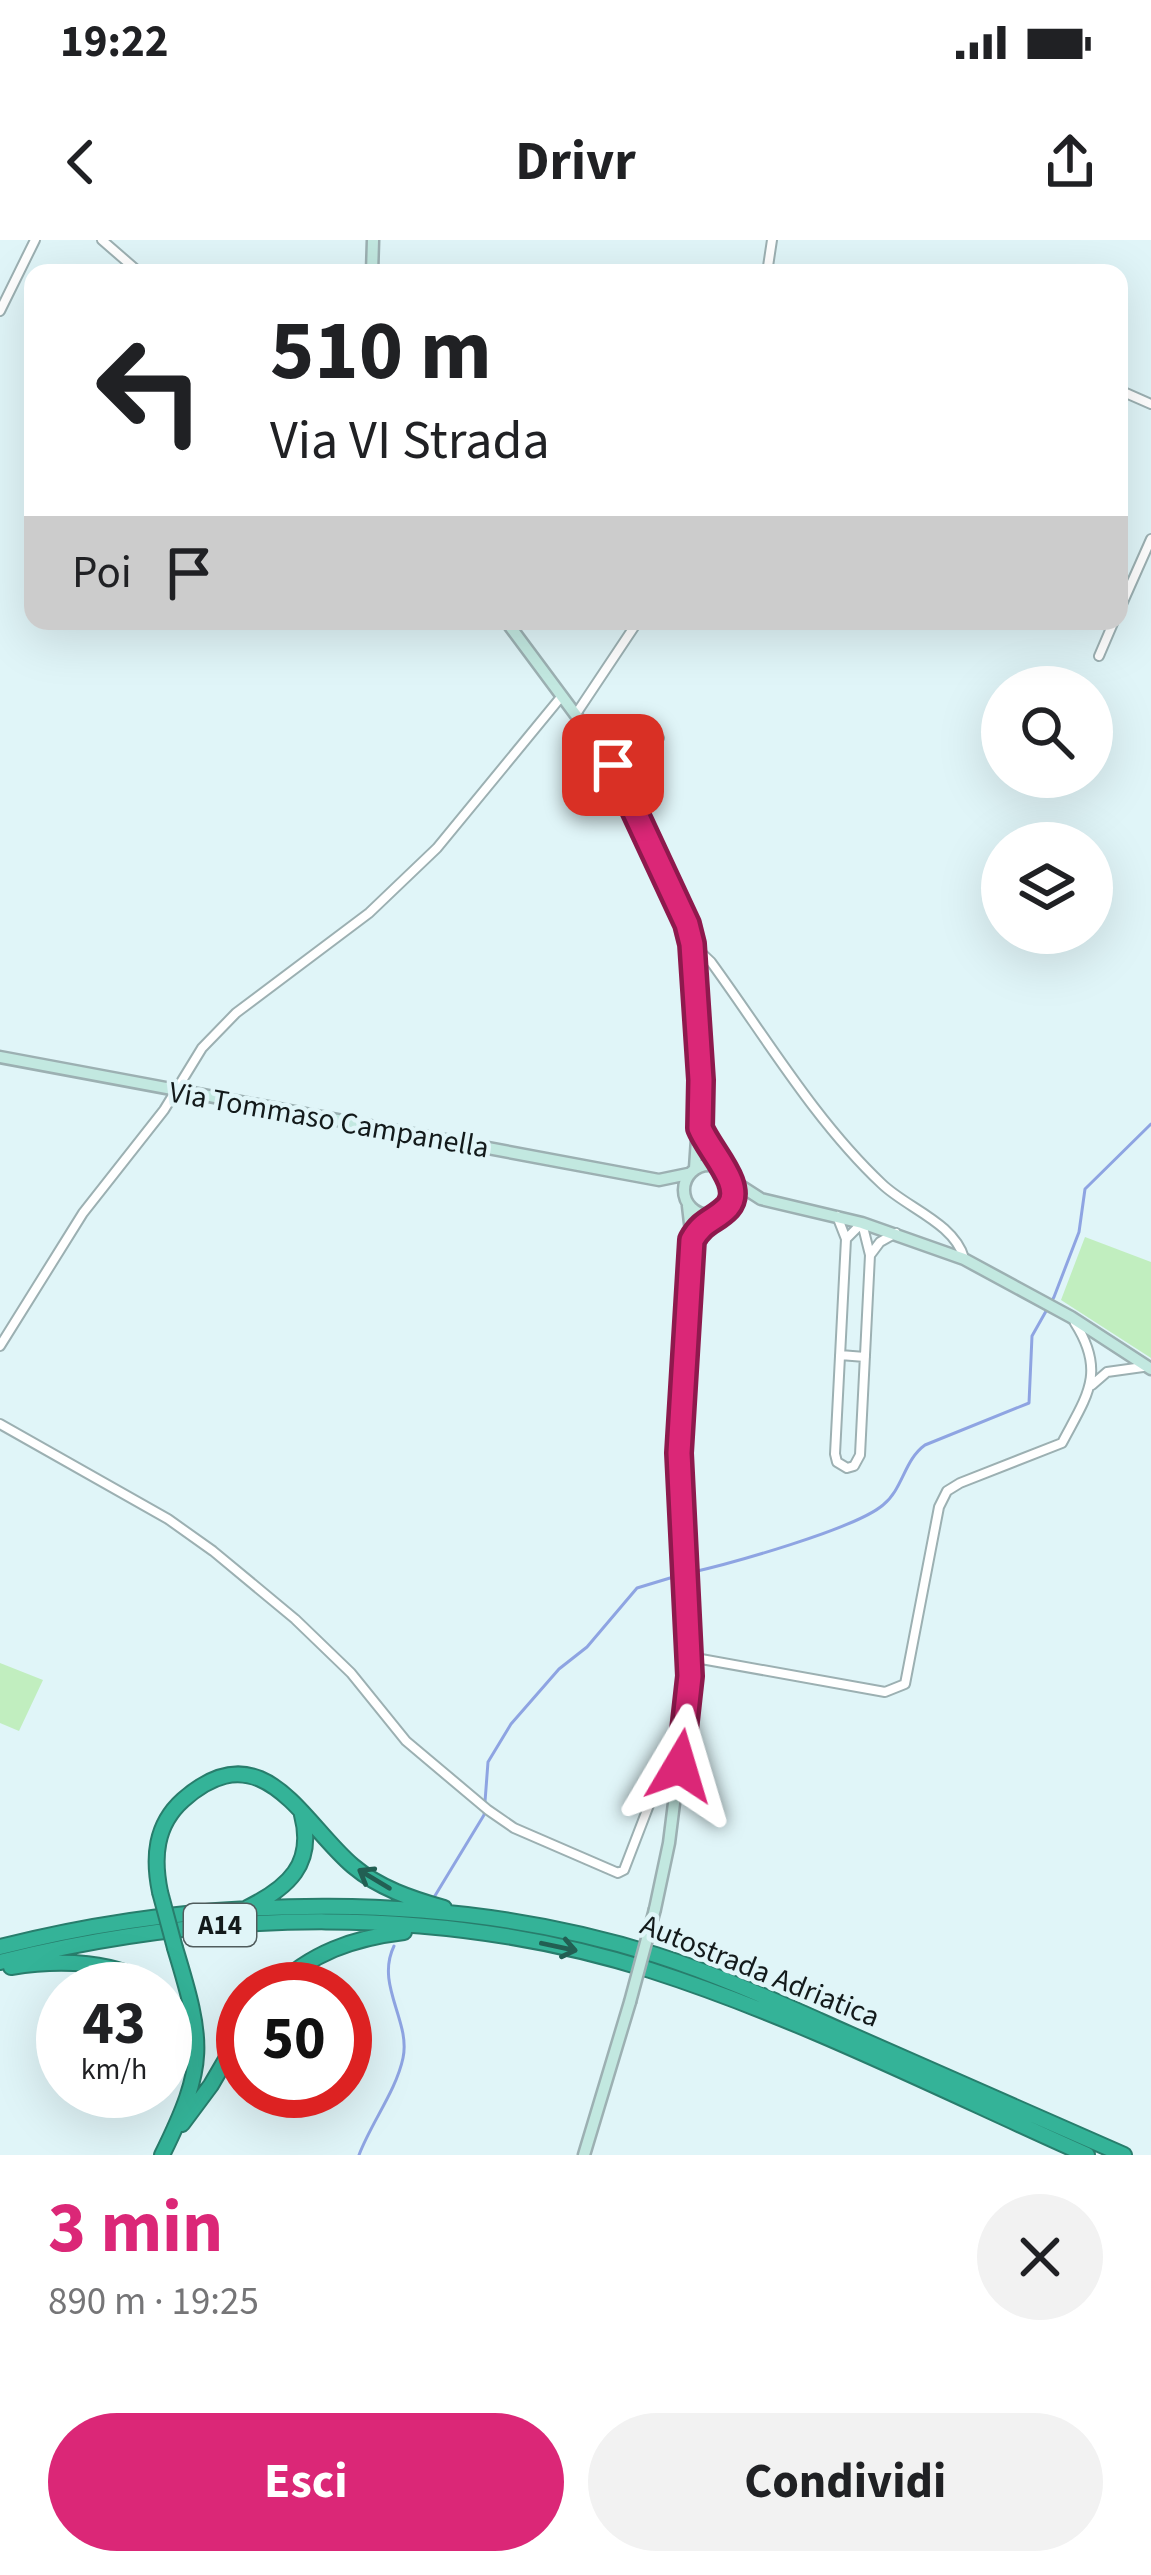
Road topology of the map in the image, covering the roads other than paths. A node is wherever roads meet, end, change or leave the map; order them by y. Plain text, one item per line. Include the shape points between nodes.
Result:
1 (35, 240) edge
2 (102, 240) edge
3 (130, 264) edge
4 (0, 311) edge
5 (1151, 539) edge
6 (1128, 591) edge
7 (512, 630) edge
8 (632, 630) edge
9 (1110, 630) edge
10 (1099, 656) dead end
11 (560, 697) junction
12 (575, 715) junction
13 (658, 738) dead end
14 (626, 787) junction
15 (692, 944) junction
16 (0, 1058) edge
17 (173, 1092) junction
18 (700, 1128) junction
19 (720, 1166) junction
20 (692, 1171) junction
21 (659, 1180) junction
22 (733, 1181) junction
23 (761, 1199) junction
24 (686, 1201) junction
25 (728, 1207) junction
26 (713, 1215) junction
27 (836, 1215) junction
28 (862, 1223) junction
29 (896, 1233) junction
30 (846, 1239) junction
31 (692, 1240) junction
32 (870, 1255) junction
33 (964, 1259) junction
34 (1071, 1317) junction
35 (1112, 1343) junction
36 (0, 1346) edge
37 (840, 1355) junction
38 (865, 1357) junction
39 (1093, 1361) junction
40 (1149, 1368) edge
41 (1107, 1372) junction
42 (1091, 1386) junction
43 (0, 1424) edge
44 (690, 1657) junction
45 (685, 1727) junction
46 (301, 1810) junction
47 (242, 1910) junction
48 (469, 1914) junction
49 (444, 1927) junction
50 (0, 1947) edge
51 (308, 1962) edge
52 (36, 1963) edge
53 (0, 1966) edge
54 (216, 2075) edge
55 (177, 2118) edge
56 (171, 2138) junction
57 (162, 2155) edge
58 (172, 2155) edge
59 (584, 2155) edge
60 (1087, 2155) edge
61 (1124, 2155) edge

1 - 4 street
2 - 3 street
5 - 6 street
7 - 11 main road
8 - 12 street
9 - 10 street
11 - 12 main road
11 - 17 street via 437,848 369,914 236,1013
12 - 14 main road
13 - 14 street
14 - 15 main road
15 - 18 main road
15 - 33 street via 850,1150 950,1234
16 - 17 main road, Via Tommaso Campanella
17 - 21 main road, Via Tommaso Campanella
17 - 36 street via 83,1213
18 - 19 main road
18 - 20 main road
19 - 20 main road
19 - 22 main road
20 - 21 main road, Via Tommaso Campanella
20 - 24 main road
21 - 24 main road, Via Tommaso Campanella
22 - 23 main road
22 - 25 main road
23 - 25 main road
23 - 27 main road
24 - 26 main road
24 - 31 main road
25 - 26 main road
26 - 31 main road
27 - 28 main road
27 - 30 street
28 - 29 main road
28 - 30 street
28 - 32 street
29 - 32 street
29 - 33 main road
30 - 37 street
31 - 44 main road via 679,1438
32 - 38 street
33 - 34 main road
34 - 35 main road
34 - 39 street
35 - 39 street
35 - 40 main road
35 - 41 street
37 - 38 street
37 - 38 street via 835,1454 848,1468 860,1456
39 - 42 street
40 - 41 street
41 - 42 street
42 - 44 street via 1062,1443 947,1491 908,1678 896,1690
43 - 45 street via 213,1551 351,1672 406,1741 514,1828 624,1870
44 - 45 main road
45 - 59 main road, bridge via 656,1909
46 - 47 highway, A14 via 306,1847 297,1872
48 -> 46 highway, A14 via 372,1880
46 - 56 highway, A14, bridge via 280,1788 229,1777 176,1807 161,1831 160,1892 199,2046
47 - 48 highway, Autostrada Adriatica / A14
47 - 50 highway, Autostrada Adriatica / A14 via 134,1920
48 - 61 highway, Autostrada Adriatica / A14 via 584,1935 704,1971
49 - 51 highway, A14 via 382,1934
49 - 53 highway, Autostrada Adriatica / A14 via 222,1925 121,1936
49 -> 60 highway, Autostrada Adriatica / A14 via 604,1958 697,1986
52 - 53 highway, A14
54 - 56 highway, A14
55 - 56 highway, A14
56 - 57 highway, A14
56 - 58 highway, A14

